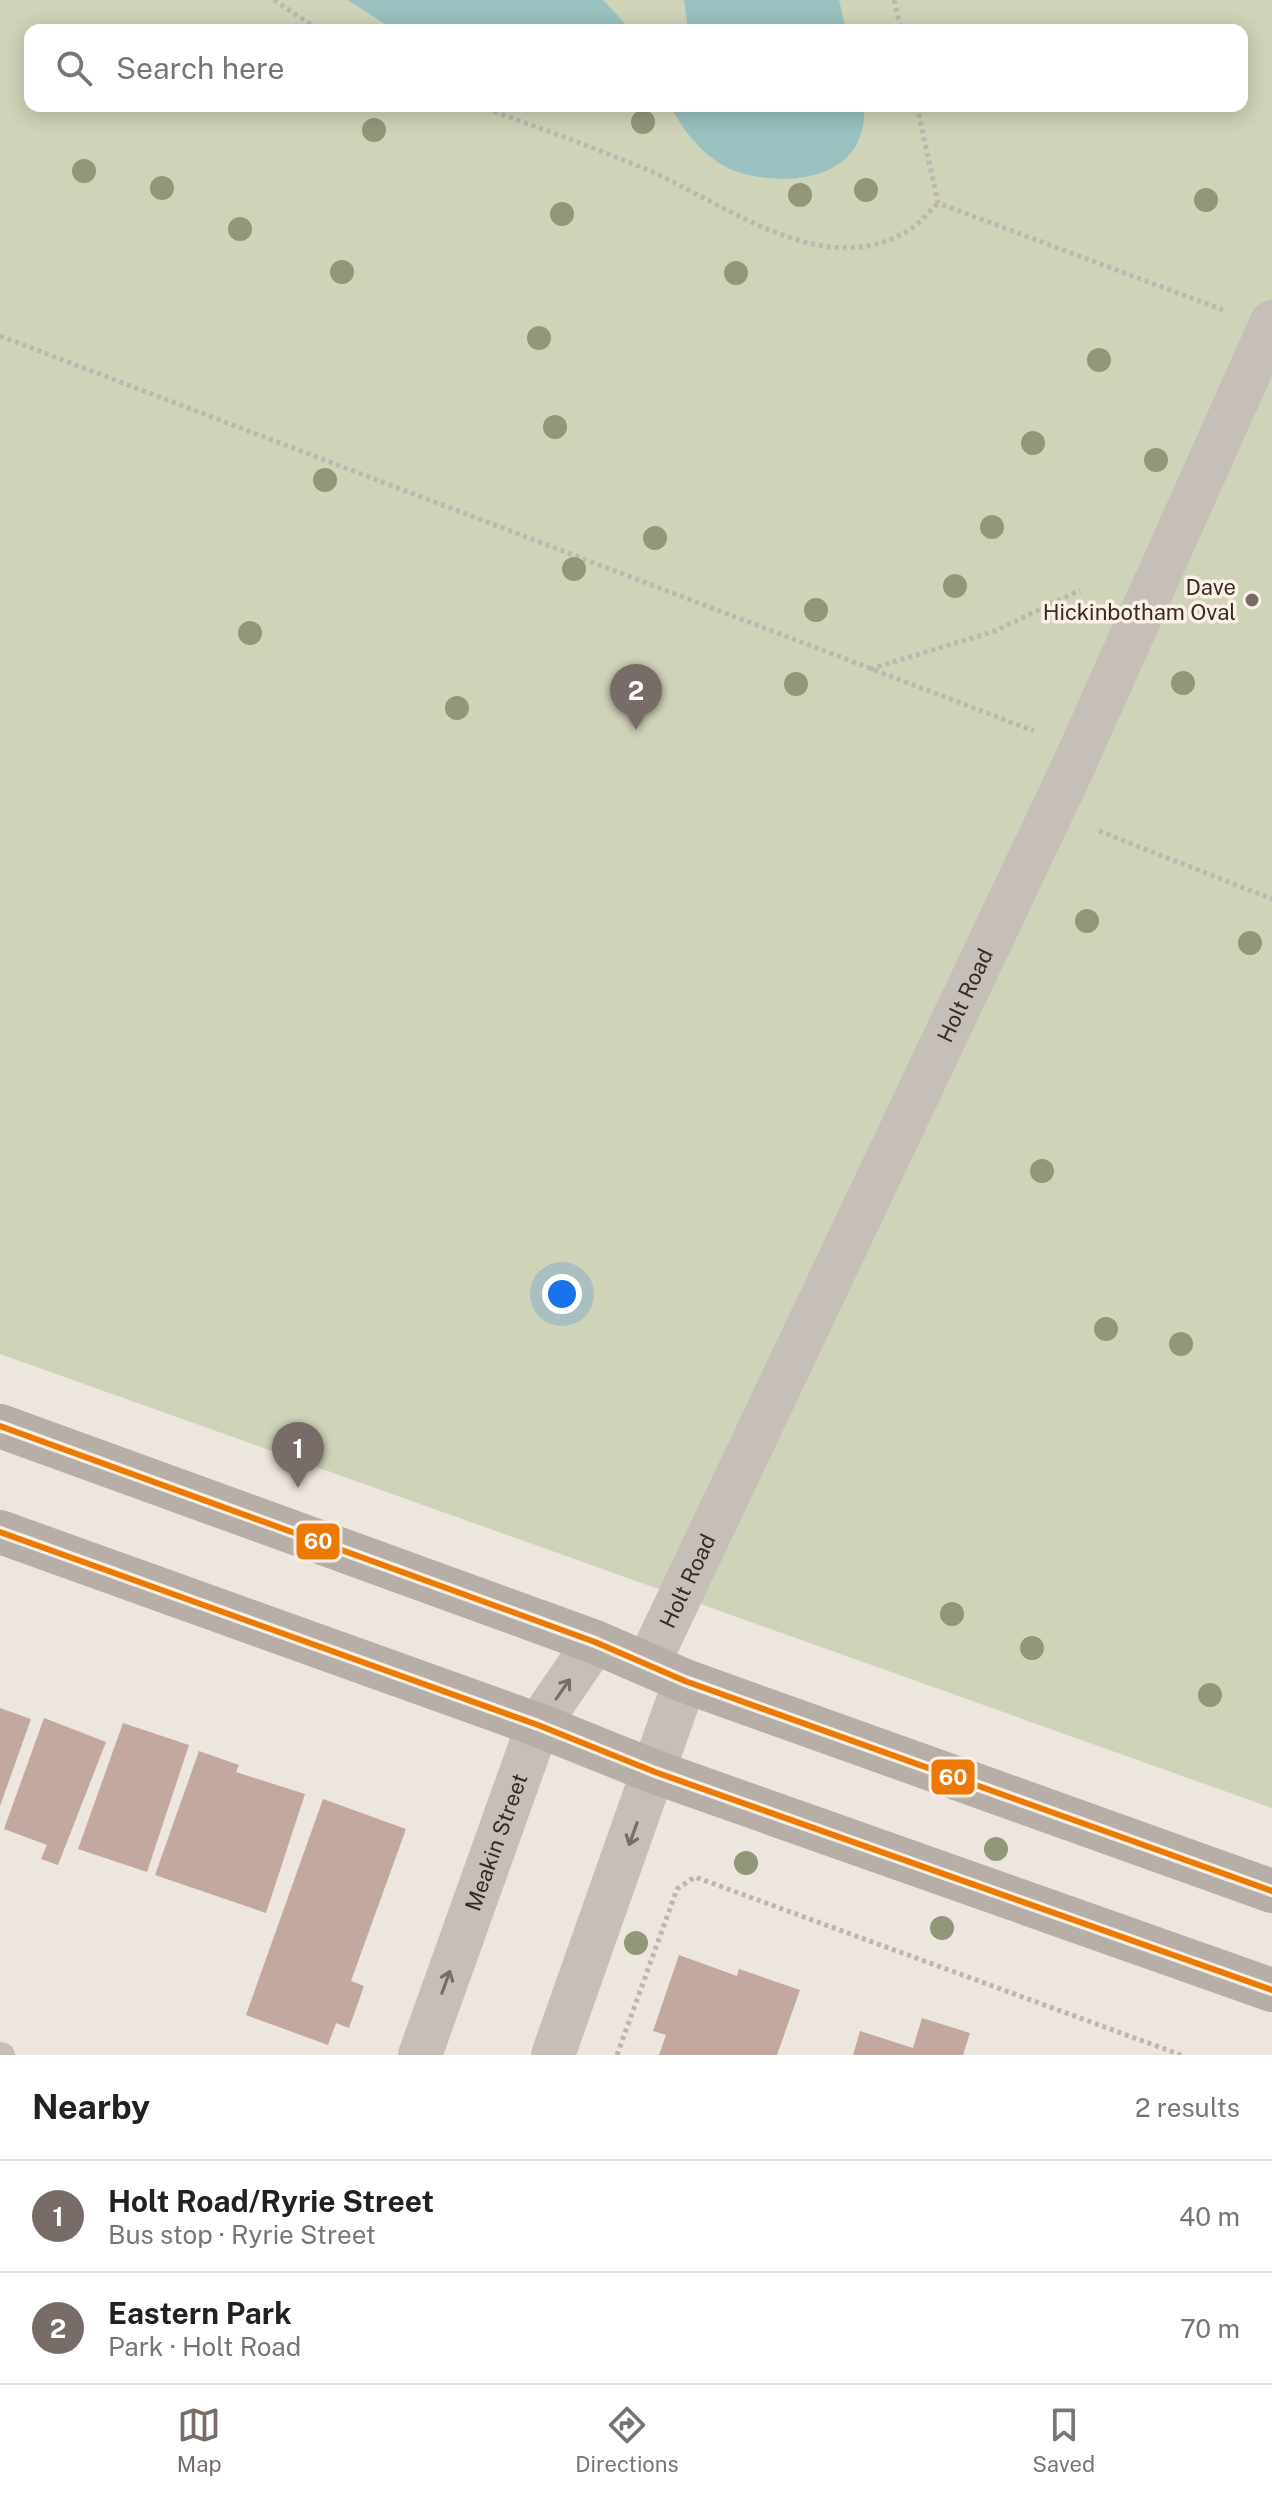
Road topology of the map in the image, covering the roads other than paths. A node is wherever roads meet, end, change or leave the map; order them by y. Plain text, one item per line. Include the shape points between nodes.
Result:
1 (1271, 324) edge
2 (0, 1426) edge
3 (0, 1532) edge
4 (595, 1642) junction
5 (667, 1673) junction
6 (538, 1725) junction
7 (655, 1772) junction
8 (1272, 1891) edge
9 (1272, 1990) edge
10 (420, 2055) edge
11 (553, 2055) edge

1 - 5 street, Holt Road
2 - 4 main road
3 - 6 main road
4 - 5 main road
6 -> 4 street, Meakin Street
5 - 7 street
5 - 8 main road
6 - 7 main road
10 -> 6 street, Meakin Street
7 - 9 main road
7 -> 11 street

